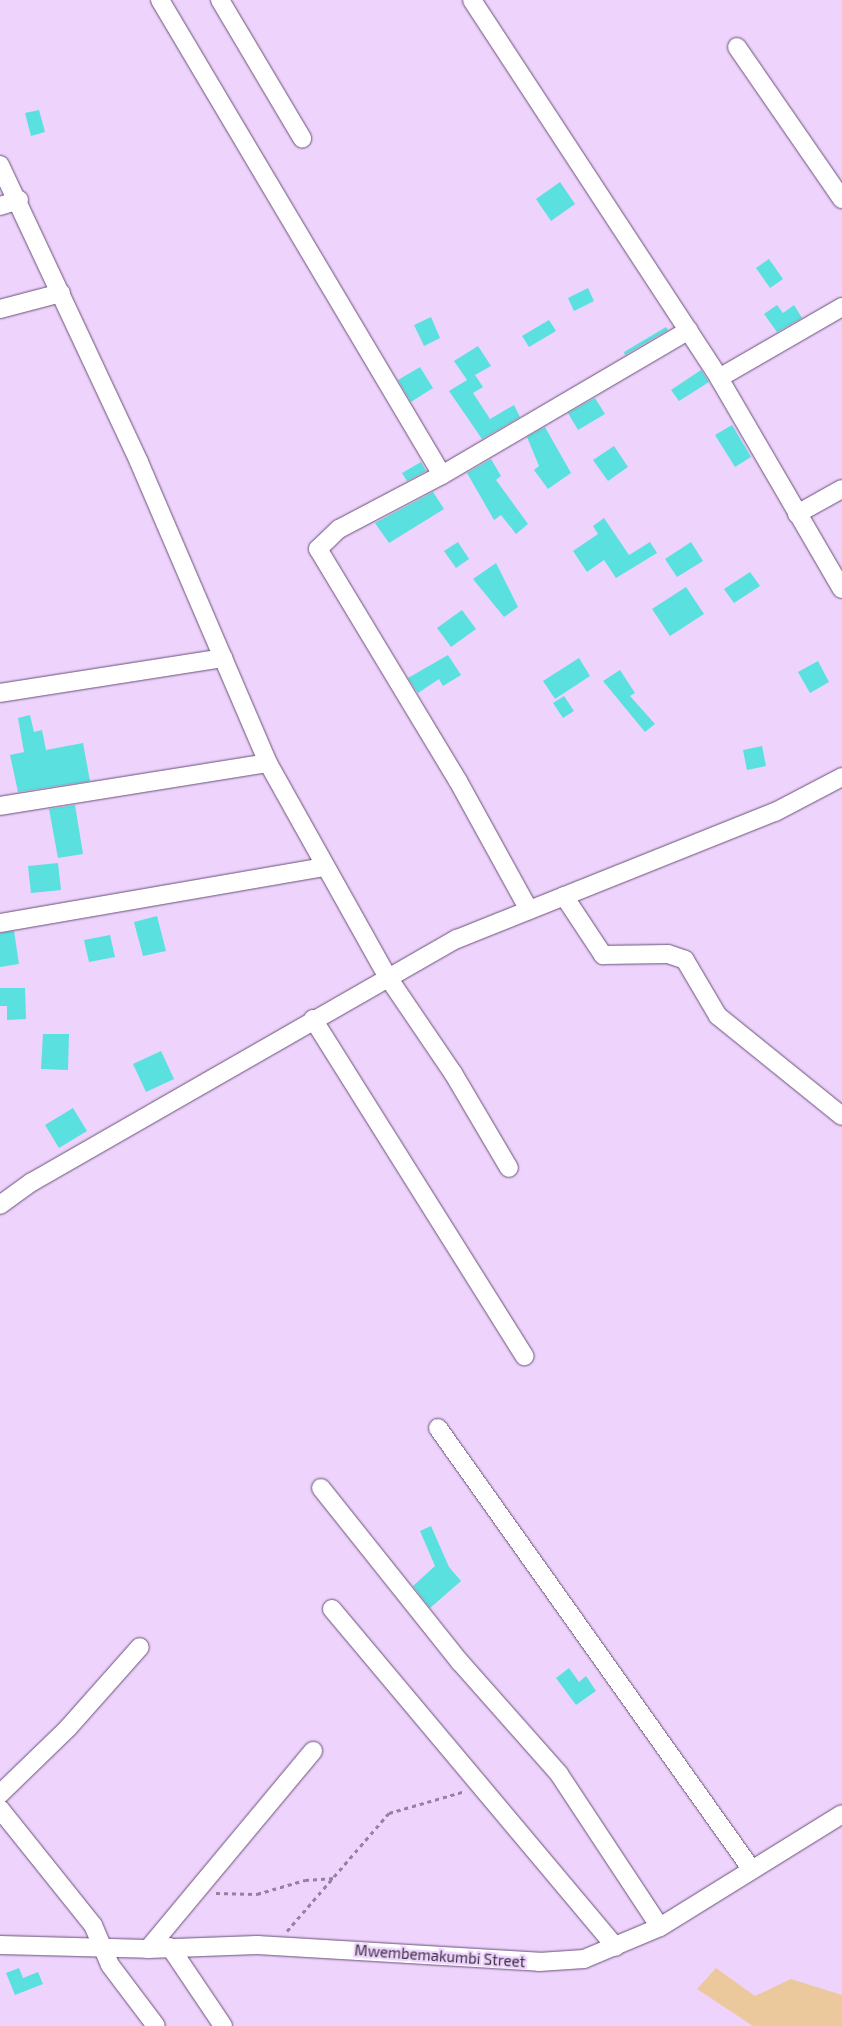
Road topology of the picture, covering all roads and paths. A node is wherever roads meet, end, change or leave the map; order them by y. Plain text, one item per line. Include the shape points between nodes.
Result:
1 (160, 0) edge
2 (220, 0) edge
3 (472, 0) edge
4 (737, 47) dead end
5 (302, 138) dead end
6 (0, 165) edge
7 (842, 199) edge
8 (19, 200) junction
9 (0, 206) edge
10 (61, 293) junction
11 (842, 307) edge
12 (0, 309) edge
13 (689, 330) junction
14 (719, 378) junction
15 (442, 475) junction
16 (842, 489) edge
17 (797, 514) junction
18 (842, 590) edge
19 (222, 658) junction
20 (0, 694) edge
21 (268, 764) junction
22 (842, 777) edge
23 (0, 806) edge
24 (323, 867) junction
25 (564, 896) junction
26 (530, 910) junction
27 (0, 923) edge
28 (387, 976) junction
29 (313, 1019) junction
30 (842, 1116) edge
31 (510, 1168) dead end
32 (0, 1205) edge
33 (524, 1356) dead end
34 (438, 1428) dead end
35 (321, 1488) dead end
36 (332, 1609) dead end
37 (140, 1647) dead end
38 (313, 1751) dead end
39 (483, 1787) junction
40 (0, 1794) edge
41 (0, 1809) edge
42 (842, 1814) edge
43 (752, 1870) junction
44 (336, 1878) junction
45 (192, 1895) junction
46 (660, 1927) junction
47 (0, 1945) edge
48 (274, 1946) junction
49 (170, 1947) junction
50 (616, 1947) junction
51 (100, 1948) junction
52 (148, 1950) junction
53 (156, 2026) edge
54 (223, 2026) edge

1 - 15 street
2 - 5 street
3 - 13 street
4 - 7 street
6 - 8 street
8 - 9 street
8 - 10 street
10 - 12 street
10 - 19 street
11 - 14 street
13 - 14 street
13 - 15 street
14 - 17 street
15 - 26 street via 340,529 318,548 458,781
16 - 17 street
17 - 18 street
19 - 20 street
19 - 21 street
21 - 23 street
21 - 24 street
22 - 25 street via 767,815
24 - 27 street
24 - 28 street
25 - 26 street
25 - 30 street via 603,955 668,954 685,960 718,1016
26 - 28 street via 457,939
28 - 29 street
28 - 31 street via 453,1073
29 - 32 street
29 - 33 street
34 - 43 street
35 - 46 street via 460,1662 559,1774
36 - 39 street
37 - 40 street via 68,1728
38 - 45 street
39 - 44 path via 389,1813 362,1840
39 - 50 street
41 - 51 street via 93,1925
42 - 43 street, Mwembemakumbi Street
43 - 46 street, Mwembemakumbi Street
44 - 45 path via 305,1880 257,1894
44 - 48 path
45 - 52 street
46 - 50 street, Mwembemakumbi Street
47 - 51 street, Mwembemakumbi Street
48 - 49 street, Mwembemakumbi Street
48 - 50 street, Mwembemakumbi Street via 539,1962 584,1959
49 - 52 street, Mwembemakumbi Street
49 - 54 street
51 - 52 street, Mwembemakumbi Street
51 - 53 street

